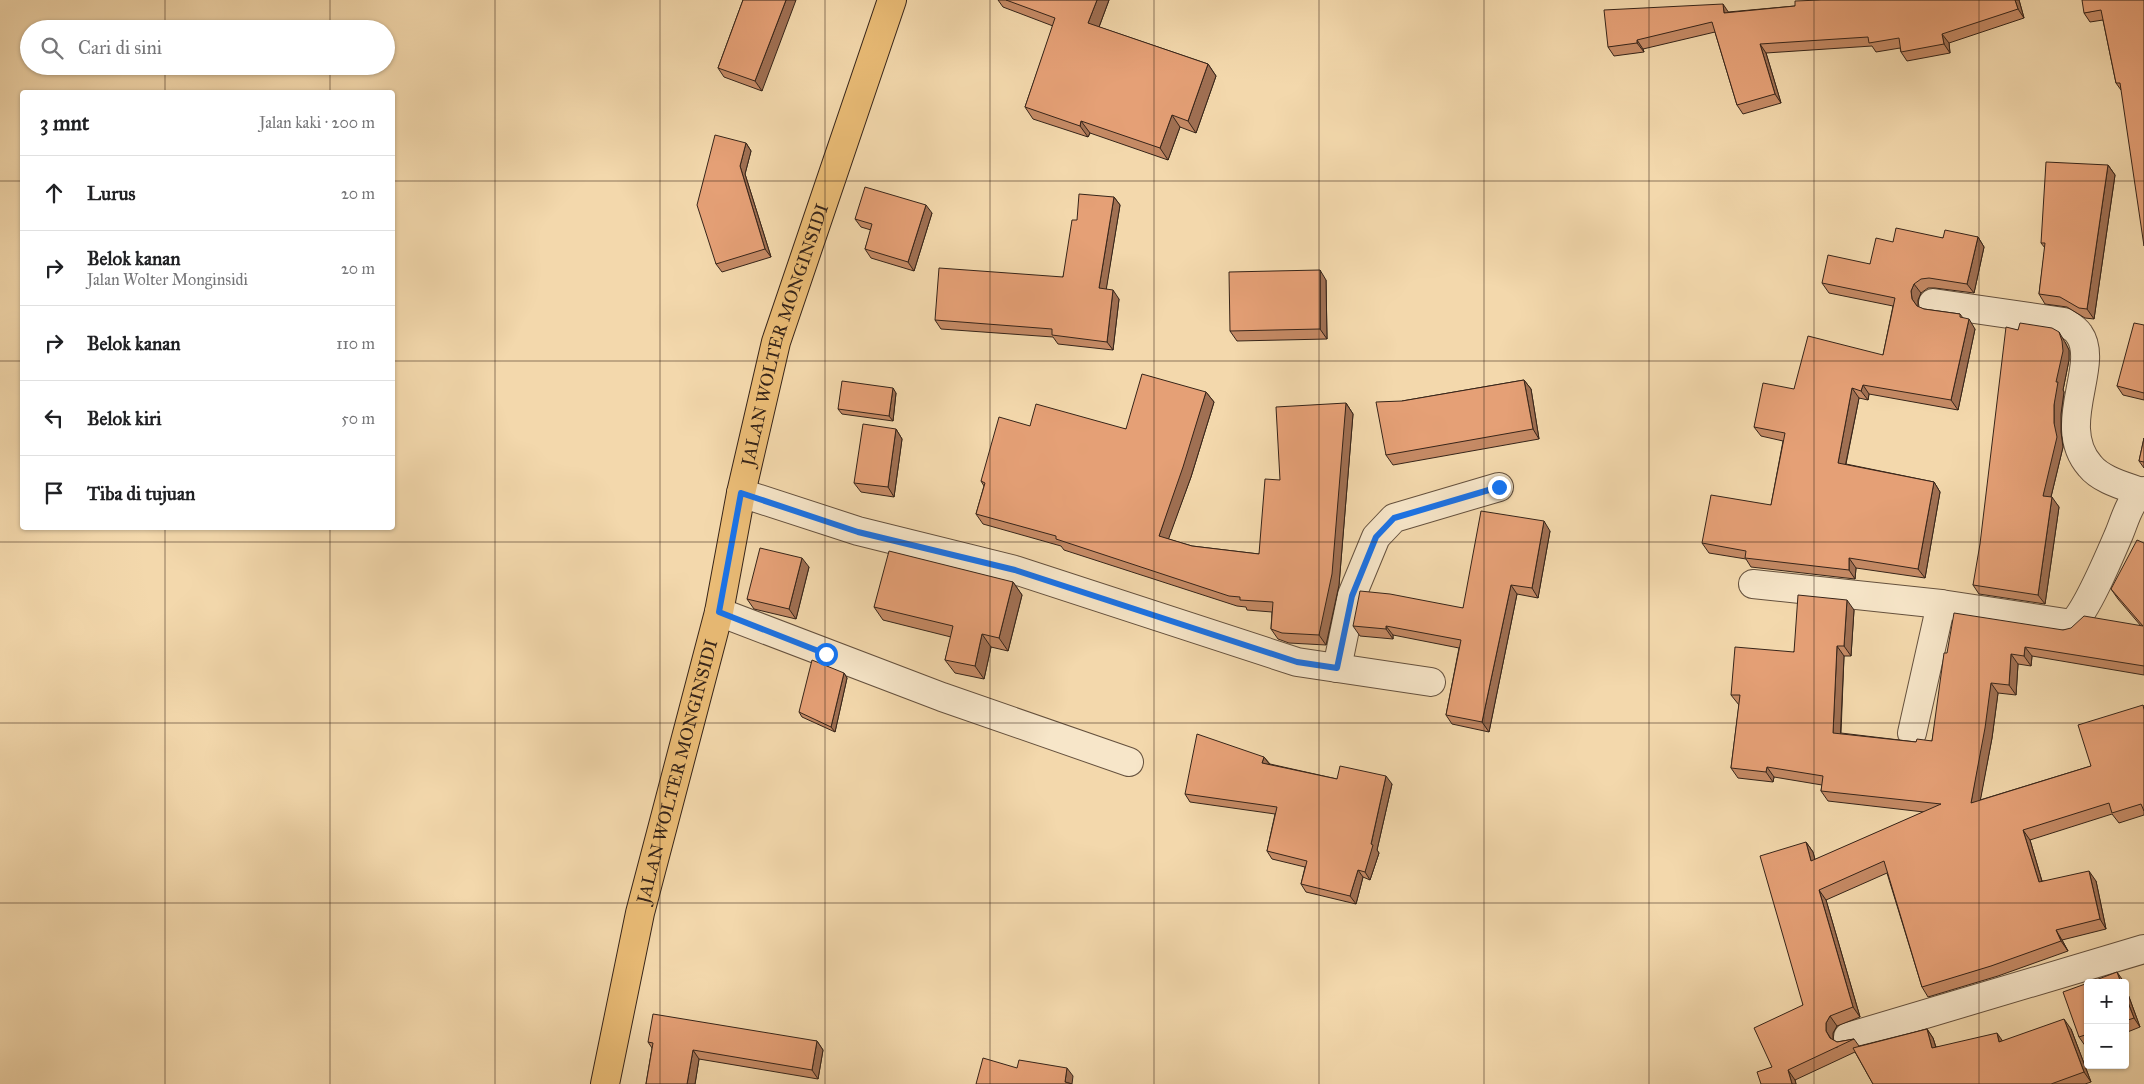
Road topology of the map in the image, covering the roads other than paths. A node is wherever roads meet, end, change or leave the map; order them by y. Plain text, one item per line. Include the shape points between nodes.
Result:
1 (892, 0) edge
2 (1933, 303) dead end
3 (1499, 487) dead end
4 (2142, 492) edge
5 (741, 493) junction
6 (1753, 584) dead end
7 (1941, 604) junction
8 (719, 612) junction
9 (1337, 668) junction
10 (1431, 682) dead end
11 (1912, 733) dead end
12 (1129, 762) dead end
13 (2144, 950) edge
14 (1848, 1037) dead end
15 (605, 1084) edge

1 - 5 main road, JALAN WOLTER MONGINSIDI via 776,342
2 - 4 street via 2064,322 2079,334 2085,350 2074,431 2081,453 2091,468 2106,478
3 - 9 street via 1394,518 1376,537 1352,596
4 - 7 street via 2132,504 2109,557 2072,624
5 - 8 main road, JALAN WOLTER MONGINSIDI
5 - 9 street via 858,532 1015,570 1297,662
6 - 7 street
7 - 11 street
8 - 12 street via 942,698
8 - 15 main road, JALAN WOLTER MONGINSIDI via 640,913
9 - 10 street
13 - 14 street

